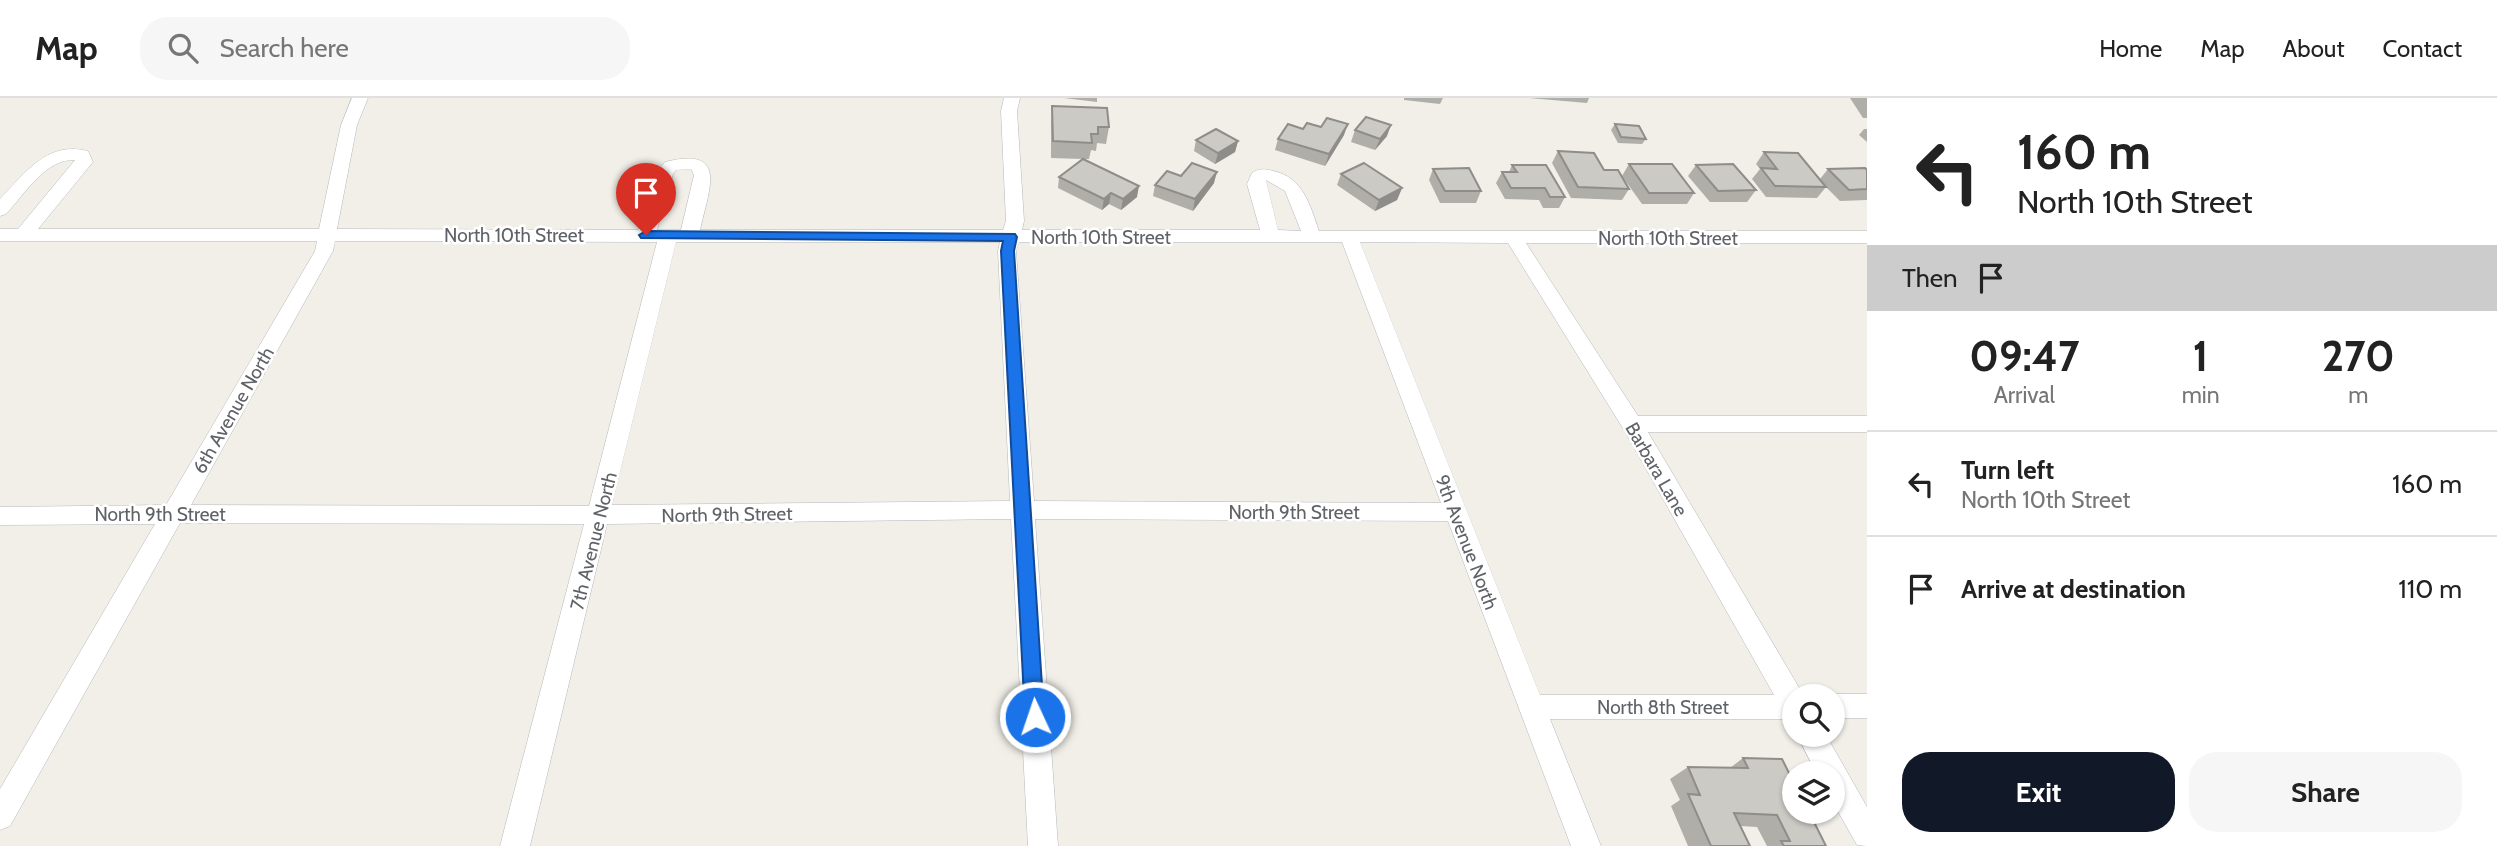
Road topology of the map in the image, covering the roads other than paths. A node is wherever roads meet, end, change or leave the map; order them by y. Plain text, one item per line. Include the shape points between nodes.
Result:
1 (360, 98) edge
2 (1005, 102) edge
3 (0, 210) edge
4 (0, 235) edge
5 (23, 235) junction
6 (668, 235) junction
7 (328, 236) junction
8 (1312, 236) junction
9 (1011, 237) junction
10 (1271, 237) junction
11 (1349, 237) junction
12 (1867, 237) edge
13 (1514, 238) junction
14 (1867, 424) edge
15 (1632, 425) junction
16 (1022, 510) junction
17 (1454, 512) junction
18 (173, 514) junction
19 (600, 515) junction
20 (0, 516) edge
21 (1782, 684) edge
22 (1782, 705) edge
23 (1845, 706) edge
24 (1867, 706) edge
25 (1532, 707) junction
26 (1818, 747) edge
27 (0, 816) edge
28 (1867, 835) edge
29 (515, 846) edge
30 (1043, 846) edge
31 (1586, 846) edge

1 - 7 street, 6th Avenue North via 349,125
2 - 9 street via 1015,222
3 - 5 street via 47,160 64,154 82,155 84,162
4 - 5 street, North 10th Street
5 - 7 street, North 10th Street
6 - 7 street, North 10th Street
6 - 9 street, North 10th Street
6 - 19 street, 7th Avenue North
7 - 18 street, 6th Avenue North via 324,251
8 - 10 street, North 10th Street
8 - 10 street via 1293,187 1285,178 1262,174 1256,184
8 - 11 street, North 10th Street
9 - 10 street, North 10th Street
9 - 16 street via 1007,251
11 - 13 street, North 10th Street
11 - 17 street, 9th Avenue North
12 - 13 street, North 10th Street
13 - 15 street, Barbara Lane
14 - 15 street
15 - 21 street, Barbara Lane
16 - 17 street, North 9th Street
16 - 19 street, North 9th Street
16 - 30 street
17 - 25 street, 9th Avenue North
18 - 19 street, North 9th Street
18 - 20 street, North 9th Street
18 - 27 street, 6th Avenue North
19 - 29 street, 7th Avenue North
22 - 25 street, North 8th Street
23 - 24 street
25 - 31 street, 9th Avenue North
26 - 28 street

